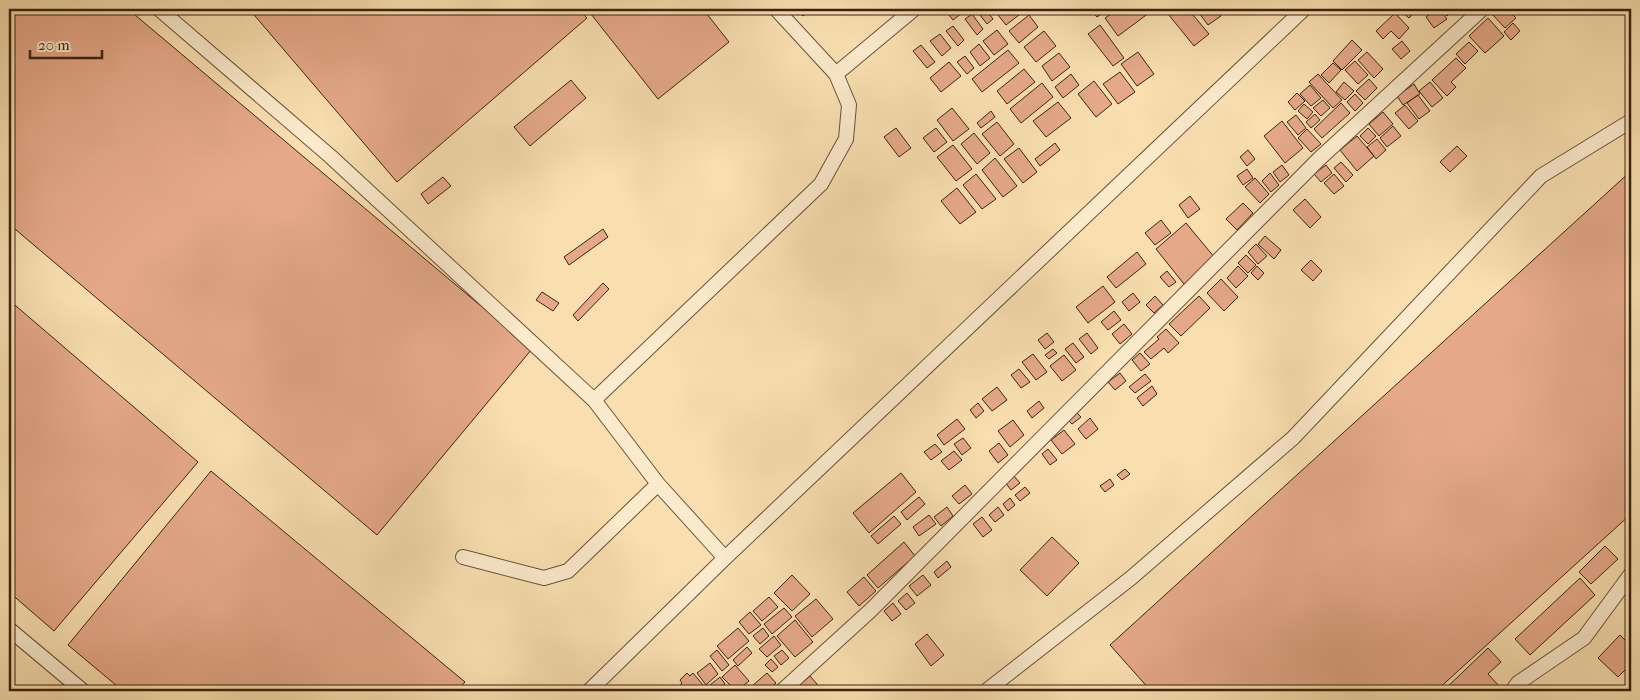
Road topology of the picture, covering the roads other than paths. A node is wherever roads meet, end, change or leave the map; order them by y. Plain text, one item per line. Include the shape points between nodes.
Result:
1 (159, 9) edge
2 (776, 9) edge
3 (914, 9) edge
4 (1304, 9) edge
5 (1482, 9) edge
6 (836, 74) junction
7 (1631, 121) edge
8 (594, 400) junction
9 (658, 484) junction
10 (463, 557) dead end
11 (725, 558) junction
12 (1631, 574) edge
13 (9, 629) edge
14 (84, 691) edge
15 (590, 691) edge
16 (782, 691) edge
17 (986, 691) edge
18 (1512, 691) edge

1 - 8 lane via 330,156
2 - 6 lane
3 - 6 lane
4 - 11 lane
5 - 16 lane via 1318,159 871,610
6 - 8 lane via 850,105 846,139 821,184
7 - 17 lane via 1541,176 1293,438 1131,578
8 - 9 lane
9 - 10 lane via 568,571 544,578
9 - 11 lane
11 - 15 lane
12 - 18 lane via 1584,638 1518,683
13 - 14 lane

